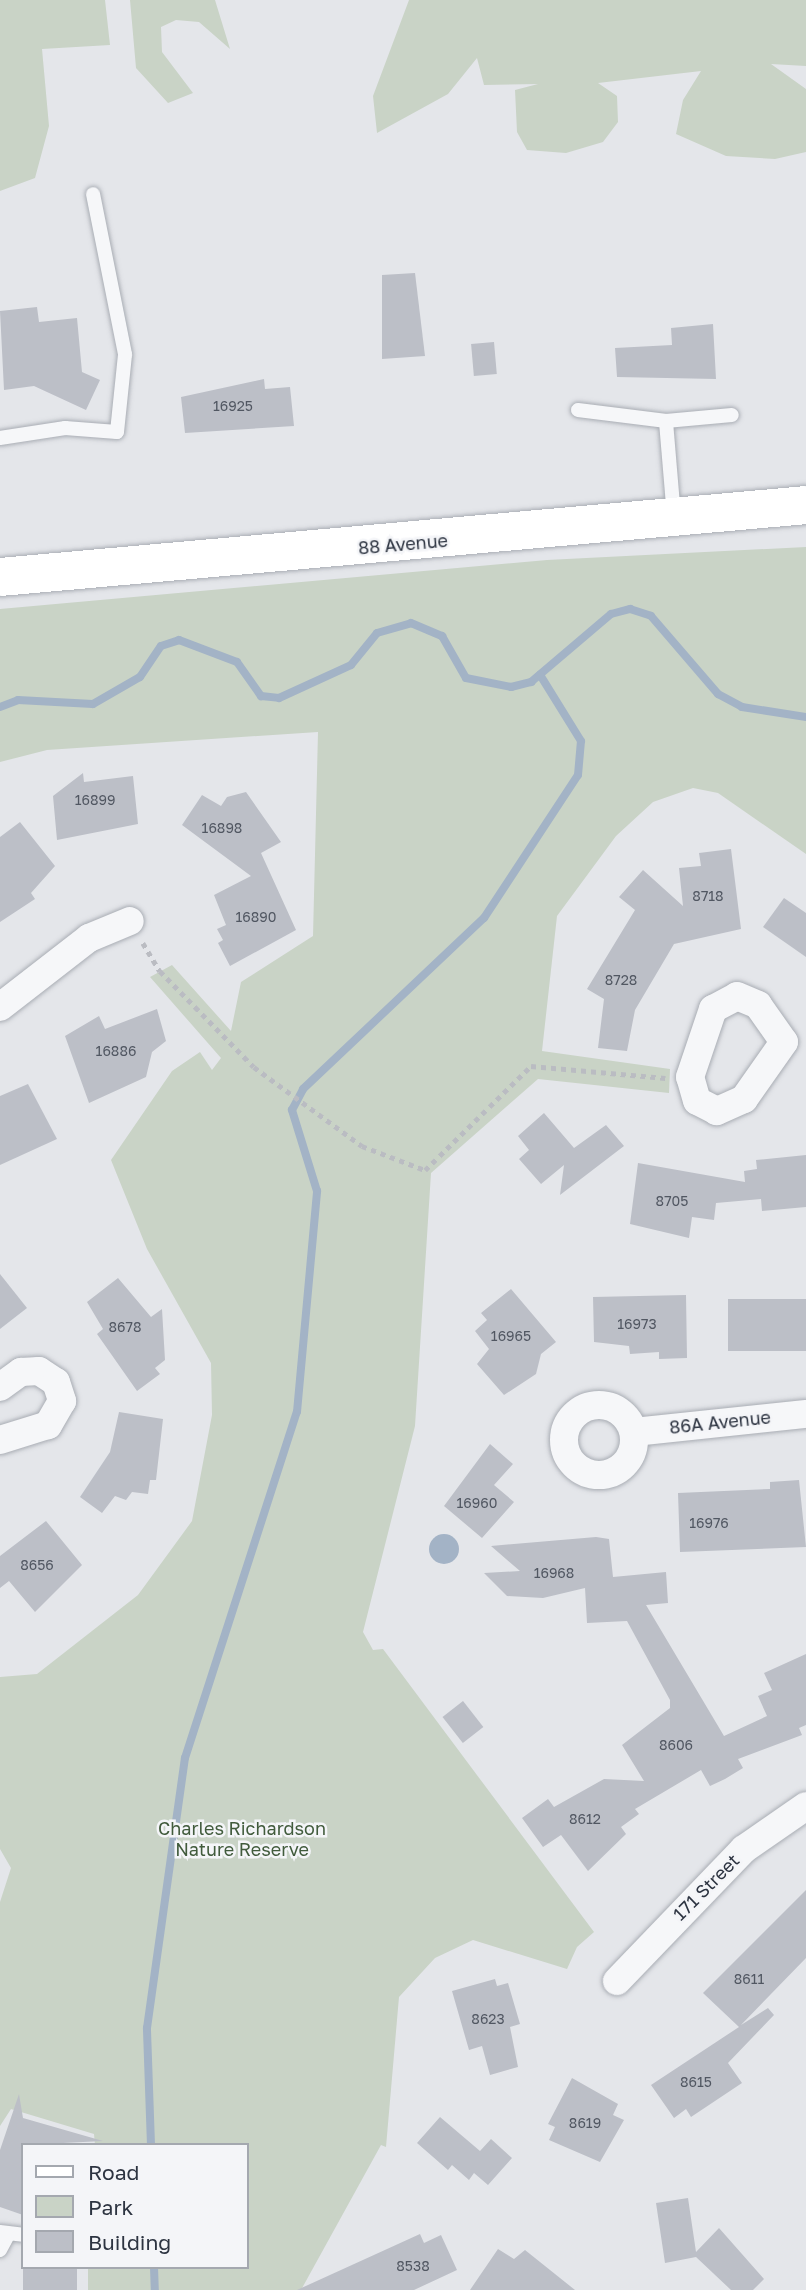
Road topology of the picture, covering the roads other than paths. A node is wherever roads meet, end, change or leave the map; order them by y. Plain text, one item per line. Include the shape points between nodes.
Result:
1 (93, 194) dead end
2 (578, 410) dead end
3 (732, 415) dead end
4 (666, 421) junction
5 (0, 438) edge
6 (806, 505) edge
7 (674, 519) junction
8 (0, 577) edge
9 (130, 921) road end
10 (0, 1007) edge
11 (795, 1046) edge
12 (0, 1387) edge
13 (806, 1413) edge
14 (634, 1432) dead end
15 (0, 1440) edge
16 (806, 1806) edge
17 (618, 1982) dead end
18 (4, 2234) edge
19 (0, 2250) edge

1 - 5 lane via 125,354 117,432 65,428
2 - 4 lane
3 - 4 lane
4 - 7 lane
6 - 7 main road, 88 Avenue
7 - 8 main road, 88 Avenue
9 - 10 street via 89,938
11 - 11 street via 744,1099 725,1111 700,1105 690,1077 710,1015 723,999 754,1001
12 - 15 street via 34,1370 52,1377 62,1394 53,1421
13 - 14 street, 86A Avenue
16 - 17 street, 171 Street via 726,1865
18 - 19 lane

